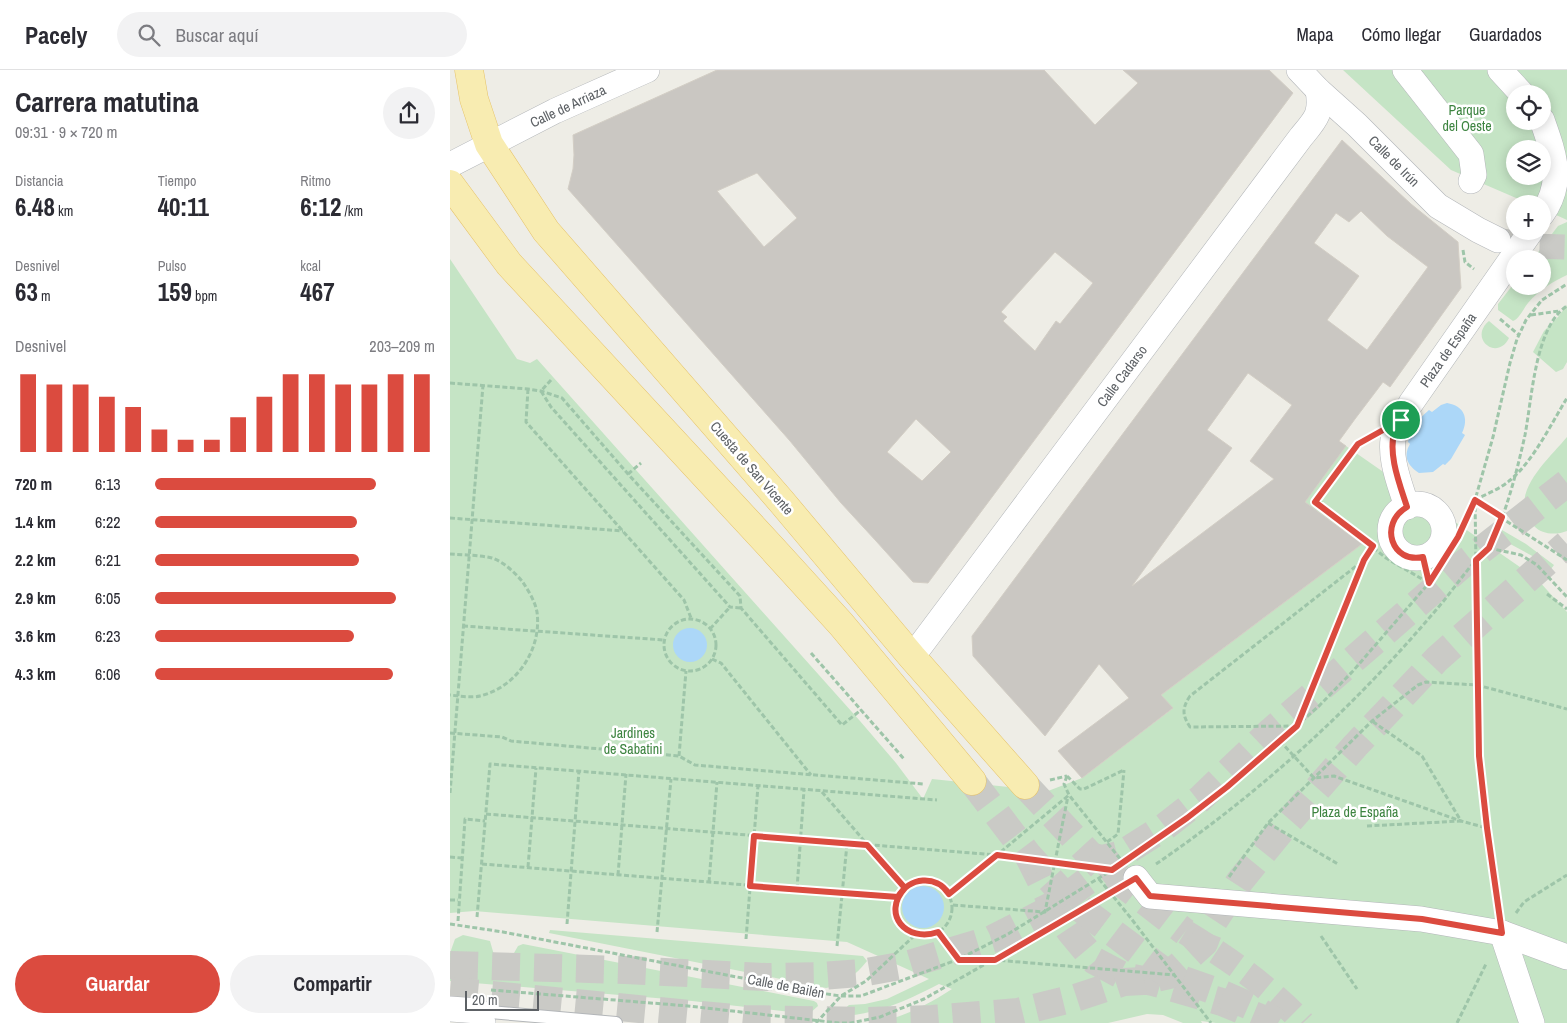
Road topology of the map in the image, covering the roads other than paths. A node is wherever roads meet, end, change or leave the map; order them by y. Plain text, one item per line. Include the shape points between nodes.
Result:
1 (469, 70) edge
2 (647, 70) edge
3 (1298, 70) edge
4 (1405, 70) edge
5 (1500, 70) edge
6 (1514, 85) edge
7 (1318, 90) junction
8 (1546, 130) edge
9 (490, 144) junction
10 (450, 165) edge
11 (1471, 181) dead end
12 (450, 184) edge
13 (1554, 204) edge
14 (1498, 240) tunnel mouth
15 (1525, 240) edge
16 (1407, 507) junction
17 (912, 657) junction
18 (972, 781) tunnel mouth
19 (1025, 785) tunnel mouth
20 (1137, 873) tunnel mouth
21 (1502, 933) junction
22 (1567, 957) edge
23 (484, 1008) edge
24 (450, 1009) edge
25 (616, 1023) edge
26 (1532, 1023) edge

1 - 9 main road, Cuesta de San Vicente via 474,99
2 - 9 street, Calle de Arriaza via 555,110
3 - 7 street, Calle de Irún
4 - 11 street via 1471,154 1474,175
5 - 6 street
7 - 14 street, Calle de Irún via 1358,125 1438,206
7 - 17 street, Calle Cadarso via 1321,104 1317,119
8 - 13 street via 1556,167
9 - 10 street
9 - 17 main road, Cuesta de San Vicente via 546,231
12 - 18 main road via 509,264 841,624
15 - 16 street, Plaza de España via 1395,430 1393,450
16 - 16 street via 1425,506 1440,517 1444,535 1436,551 1411,558 1392,542 1394,518
17 - 19 main road, Cuesta de San Vicente
20 - 21 street via 1211,902 1422,919
21 - 22 street
21 - 26 street
23 - 24 street
23 - 25 lane

